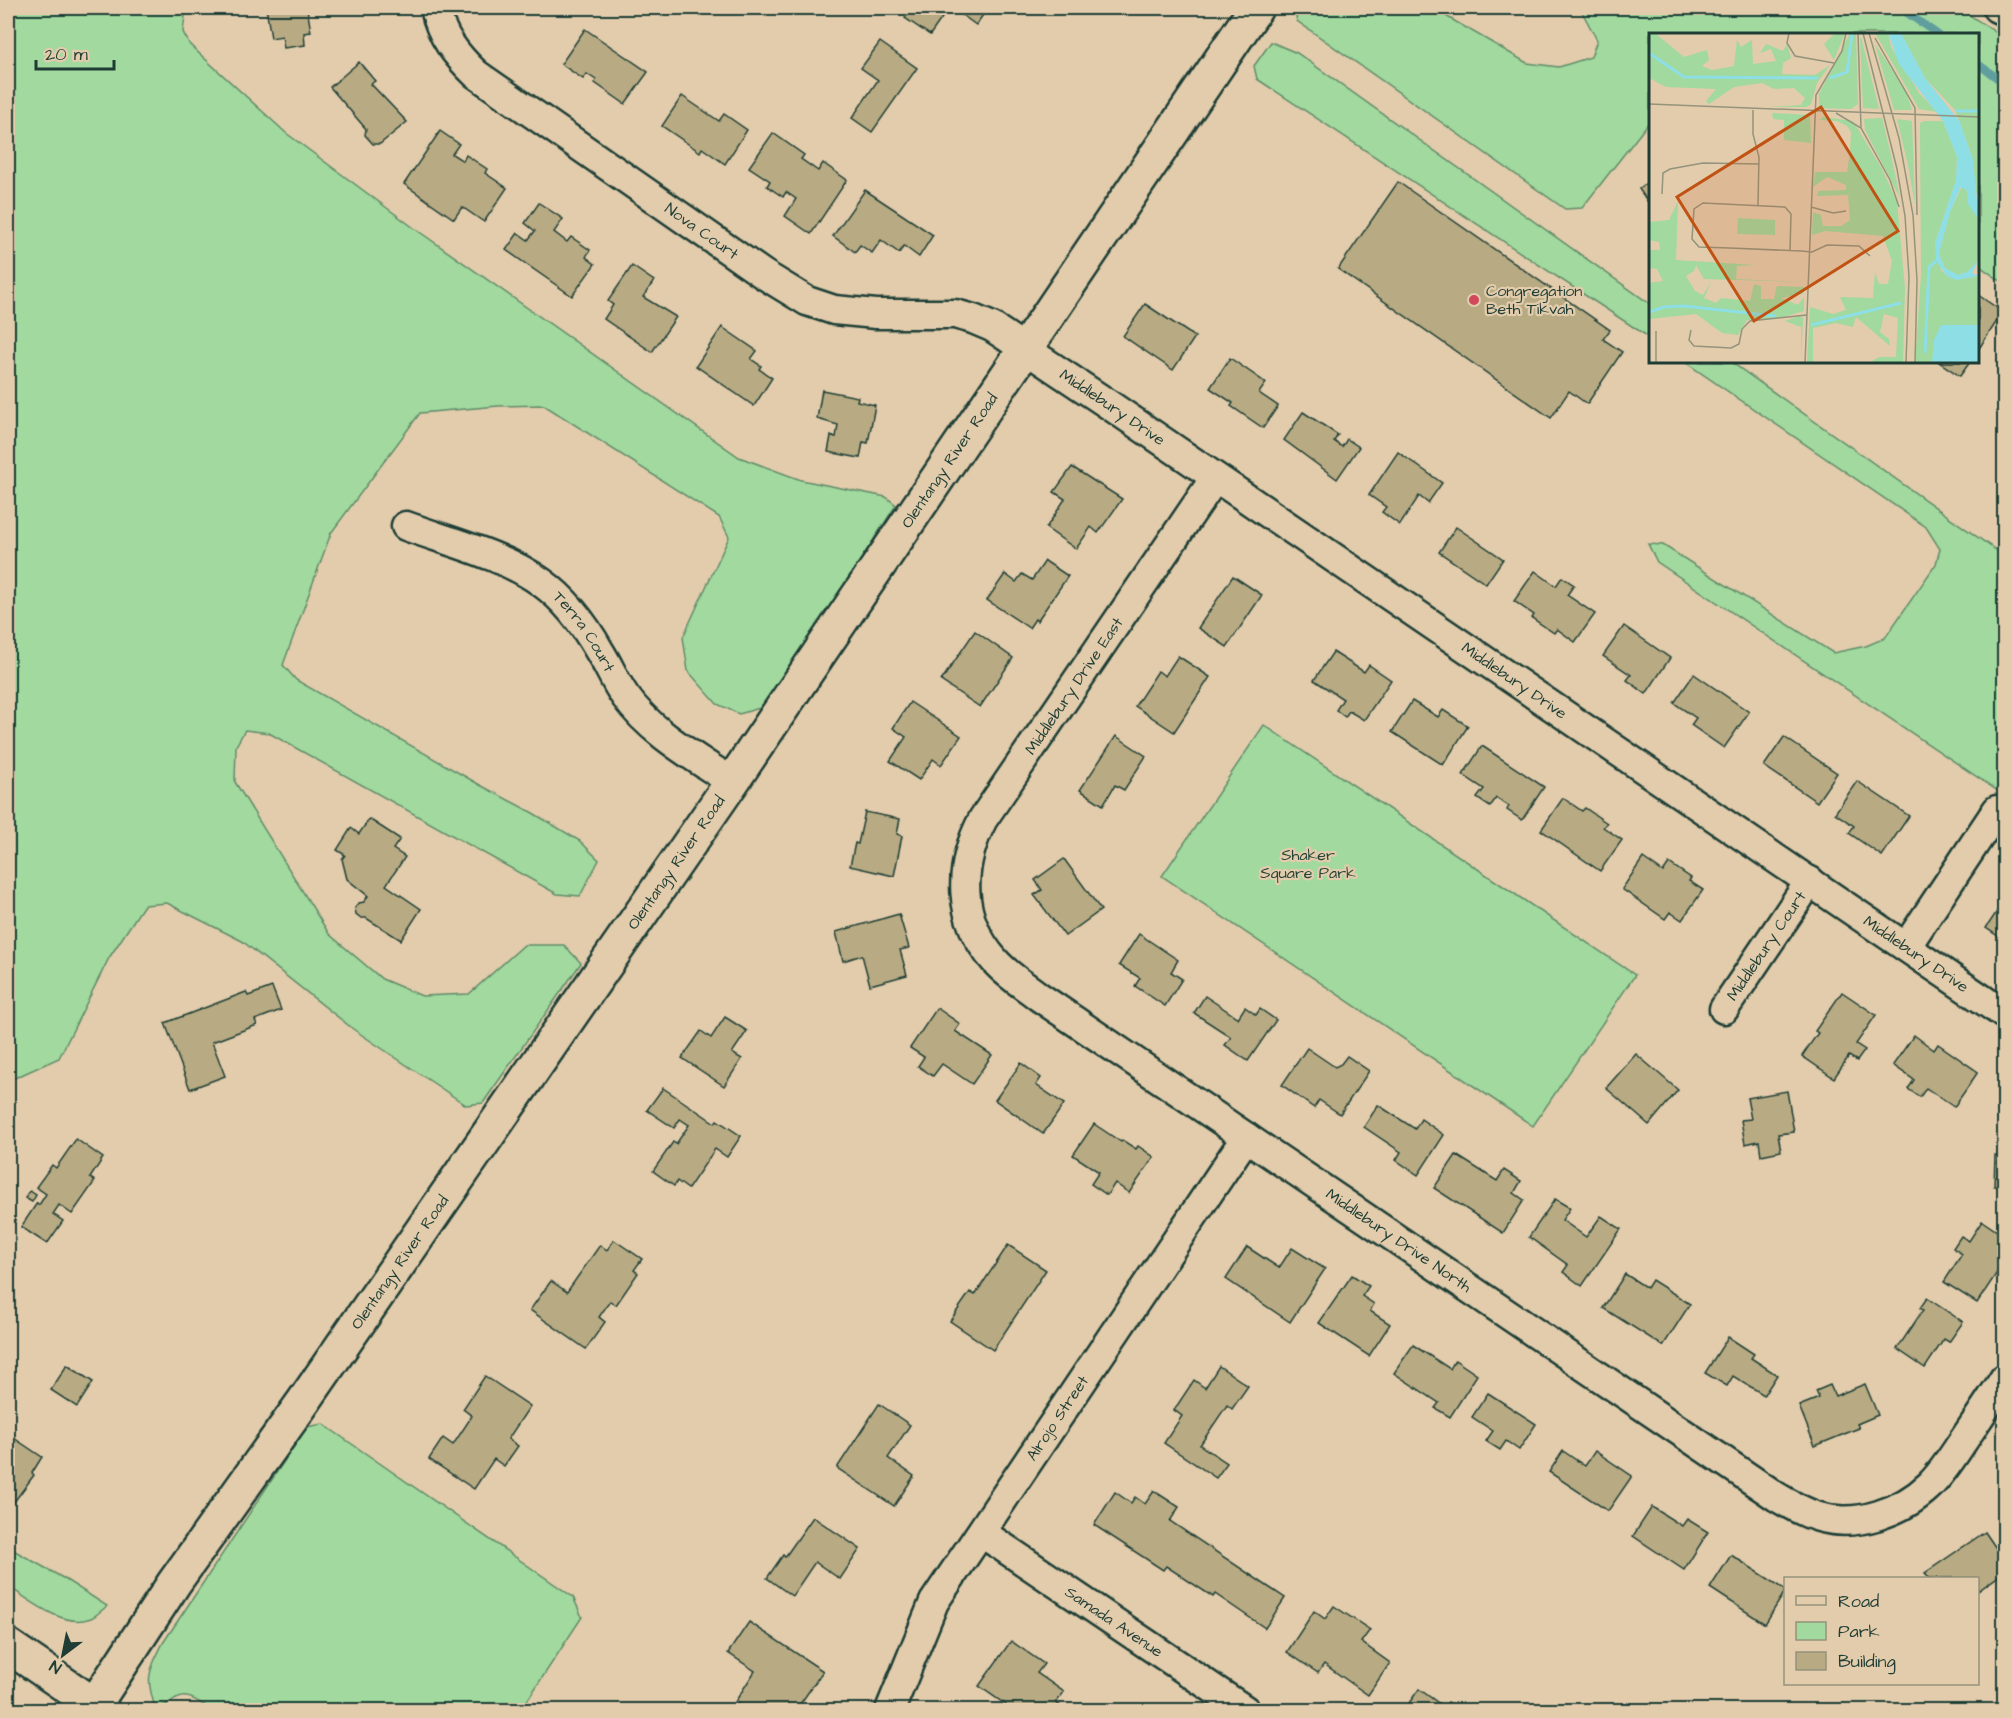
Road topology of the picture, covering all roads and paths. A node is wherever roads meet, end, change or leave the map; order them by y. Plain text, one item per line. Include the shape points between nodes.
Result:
1 (435, 8) edge
2 (1256, 8) edge
3 (1997, 8) edge
4 (2004, 11) edge
5 (1025, 349) junction
6 (1215, 478) junction
7 (406, 526) dead end
8 (732, 782) junction
9 (1997, 810) dead end
10 (1810, 881) junction
11 (967, 906) joint
12 (1906, 947) junction
13 (1724, 1009) dead end
14 (2004, 1014) edge
15 (1246, 1137) junction
16 (2004, 1379) edge
17 (982, 1533) junction
18 (8, 1646) edge
19 (96, 1709) edge
20 (890, 1710) edge
21 (1245, 1710) edge

1 - 5 street, Nova Court via 443,34 476,74 807,301 834,310 956,314 992,327
2 - 5 main road, Olentangy River Road
3 - 4 street
5 - 6 street, Middlebury Drive
5 - 8 main road, Olentangy River Road
6 - 10 street, Middlebury Drive
6 - 11 street, Middlebury Drive East via 983,819 967,861
7 - 8 street, Terra Court via 510,564 541,582 584,629 638,712 654,728
8 - 19 main road, Olentangy River Road via 180,1575
9 - 12 street
10 - 12 street, Middlebury Drive
10 - 13 street, Middlebury Court
11 - 15 street, Middlebury Drive North via 982,945 1011,976
12 - 14 street, Middlebury Drive
15 - 16 street, Middlebury Drive North via 1777,1497 1821,1517 1869,1517 1912,1500 1945,1467
15 - 17 street, Alrojo Street
17 - 20 street, Alrojo Street via 934,1602
17 - 21 street, Samada Avenue
18 - 19 main road

